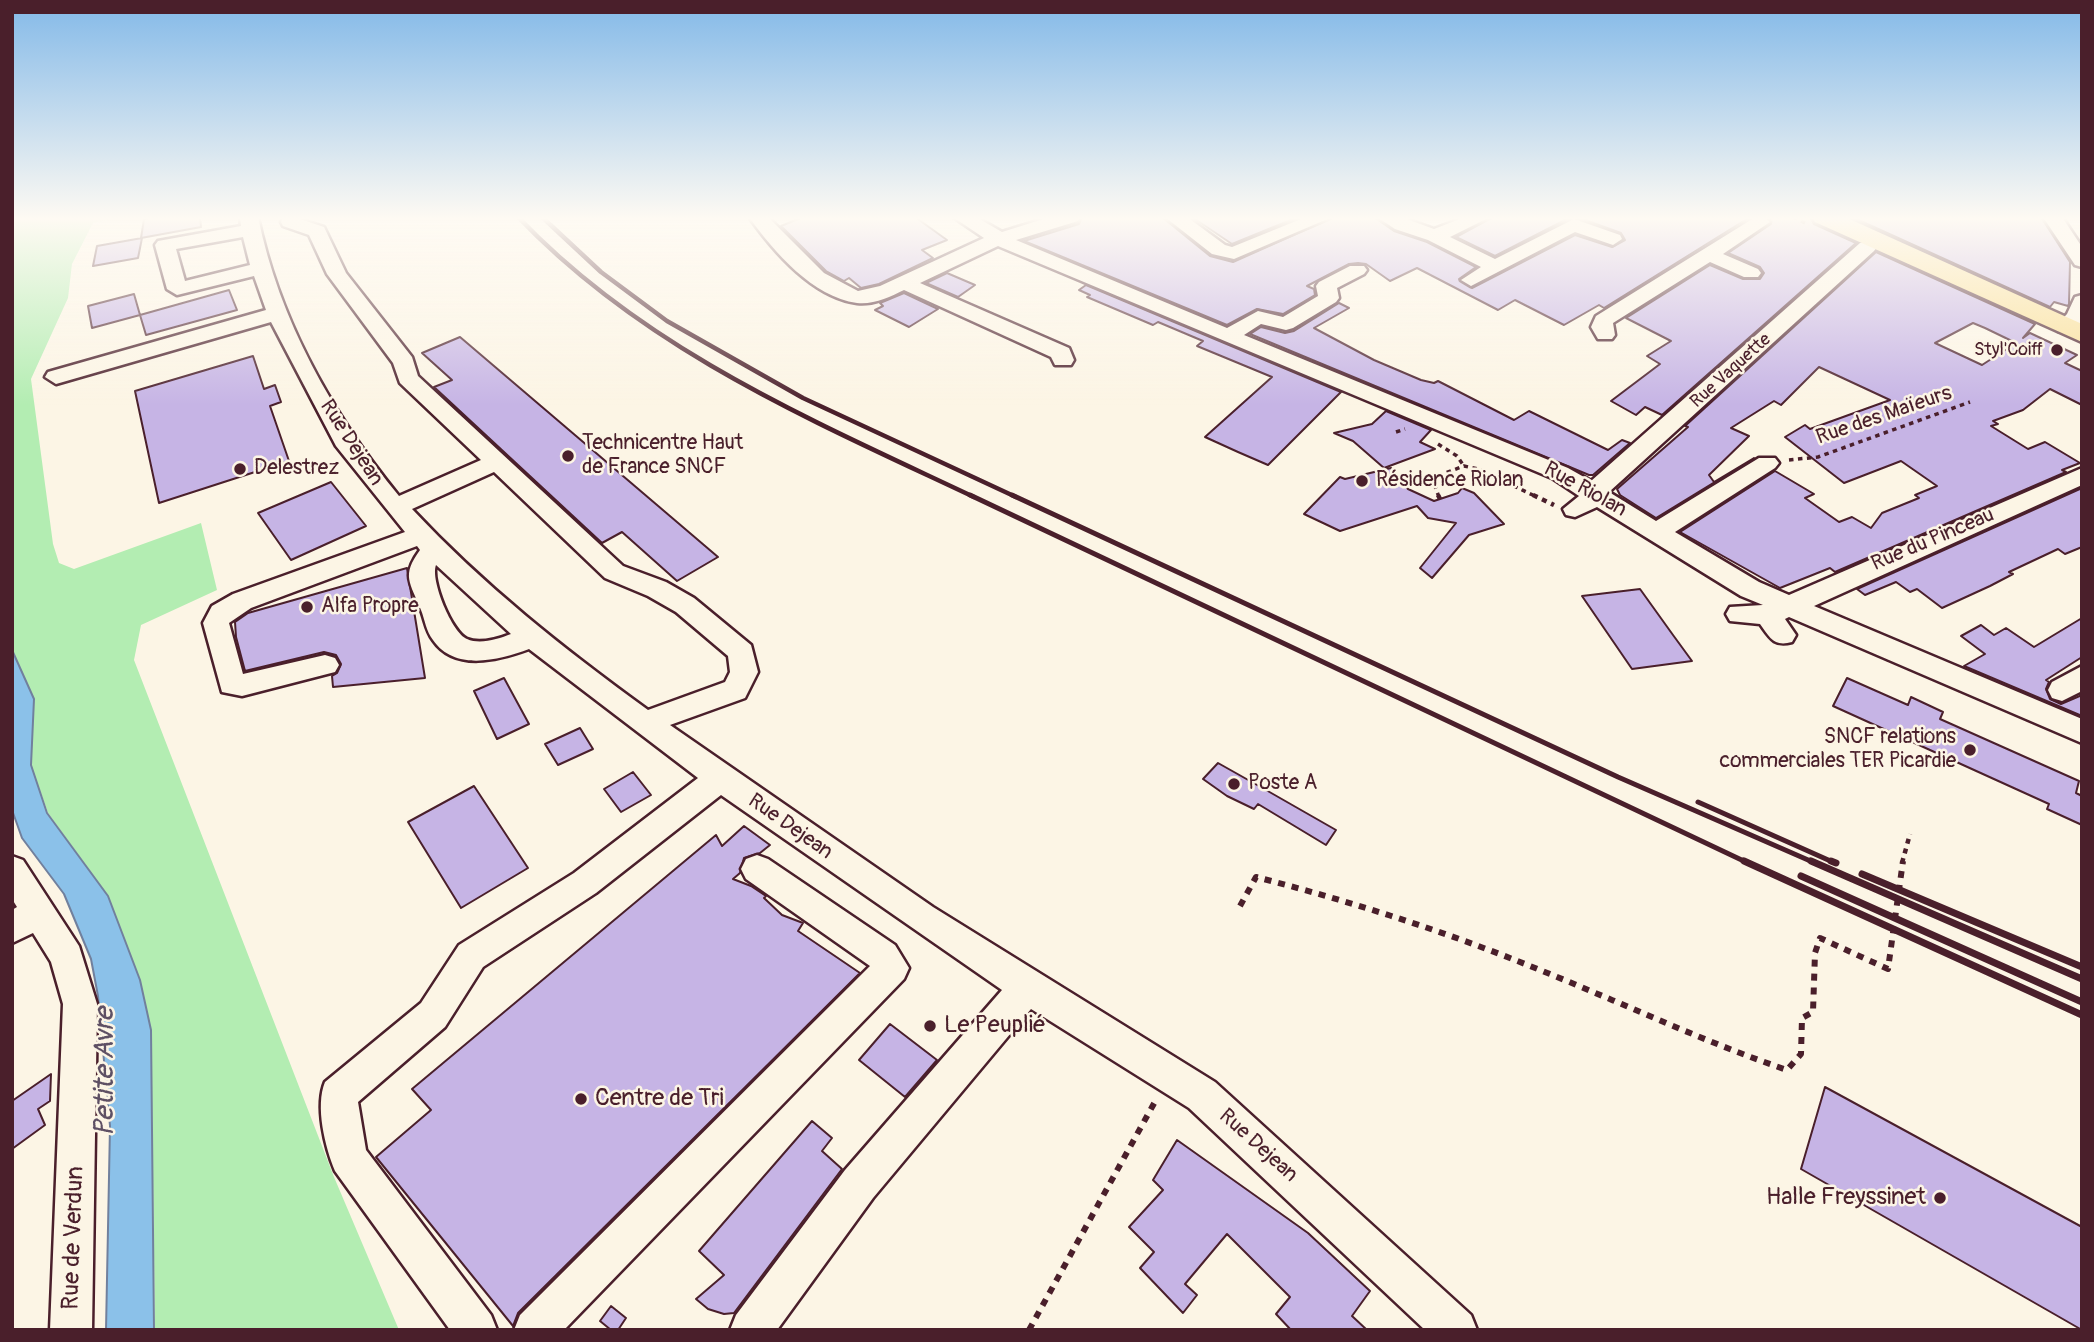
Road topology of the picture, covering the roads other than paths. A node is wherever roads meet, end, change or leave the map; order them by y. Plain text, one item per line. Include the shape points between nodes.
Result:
1 (174, 280) edge
2 (215, 280) edge
3 (266, 280) edge
4 (341, 280) edge
5 (825, 280) edge
6 (910, 280) edge
7 (1092, 280) edge
8 (1338, 280) edge
9 (1669, 280) edge
10 (1832, 280) edge
11 (1951, 280) edge
12 (904, 283) junction
13 (2082, 301) edge
14 (278, 313) junction
15 (1605, 335) dead end
16 (1227, 337) junction
17 (2078, 337) edge
18 (1063, 360) dead end
19 (56, 377) dead end
20 (495, 463) junction
21 (1767, 463) road end
22 (2082, 476) edge
23 (1593, 491) junction
24 (396, 507) junction
25 (1566, 508) road end
26 (1658, 531) junction
27 (428, 542) junction
28 (1739, 614) dead end
29 (1778, 618) junction
30 (533, 636) junction
31 (325, 665) dead end
32 (2062, 700) edge
33 (645, 723) junction
34 (2082, 732) edge
35 (720, 778) junction
36 (757, 869) dead end
37 (12, 870) edge
38 (25, 920) edge
39 (1027, 987) junction
40 (71, 1330) edge
41 (476, 1330) edge
42 (535, 1330) edge
43 (751, 1330) edge
44 (1456, 1330) edge

1 - 2 street via 177,289
3 - 14 street, Rue Dejean
4 - 20 street via 404,362 408,378
5 - 12 street via 842,293 864,297
6 - 12 street
7 - 16 street, Rue Riolan
8 - 16 street via 1326,286 1329,298 1286,324 1258,317
9 - 15 street via 1603,320
10 - 23 street, Rue Vaquette
11 - 17 main road
12 - 18 street via 1061,354
13 - 17 street via 2076,317
14 - 19 street
14 - 24 street, Rue Dejean via 351,450
16 - 23 street, Rue Riolan via 1560,473
20 - 24 street
20 - 33 street via 614,572 685,606 741,652 744,672 735,690
21 - 26 street
22 - 29 street, Rue du Pinceau
23 - 25 street, Rue Vaquette via 1590,500
23 - 26 street, Rue Riolan
24 - 27 street, Rue Dejean
26 - 29 street, Rue Riolan via 1750,589
27 - 30 street, Rue Dejean
27 - 30 street via 419,578 441,632 450,642 468,650 494,650
27 - 31 street via 242,601 221,613 216,623 232,684
28 - 29 street
29 - 32 street, Rue Riolan
30 - 33 street, Rue Dejean
32 - 34 street, Rue Riolan
33 - 35 street, Rue Dejean
35 - 39 street, Rue Dejean
35 - 41 street via 584,883 471,956 433,1015 338,1096 348,1158
36 - 42 street via 883,956 892,968
37 - 38 street, Rue de Verdun
38 - 40 street, Rue de Verdun via 67,957 80,1004
39 - 43 street via 859,1184
39 - 44 street, Rue Dejean via 1202,1095

